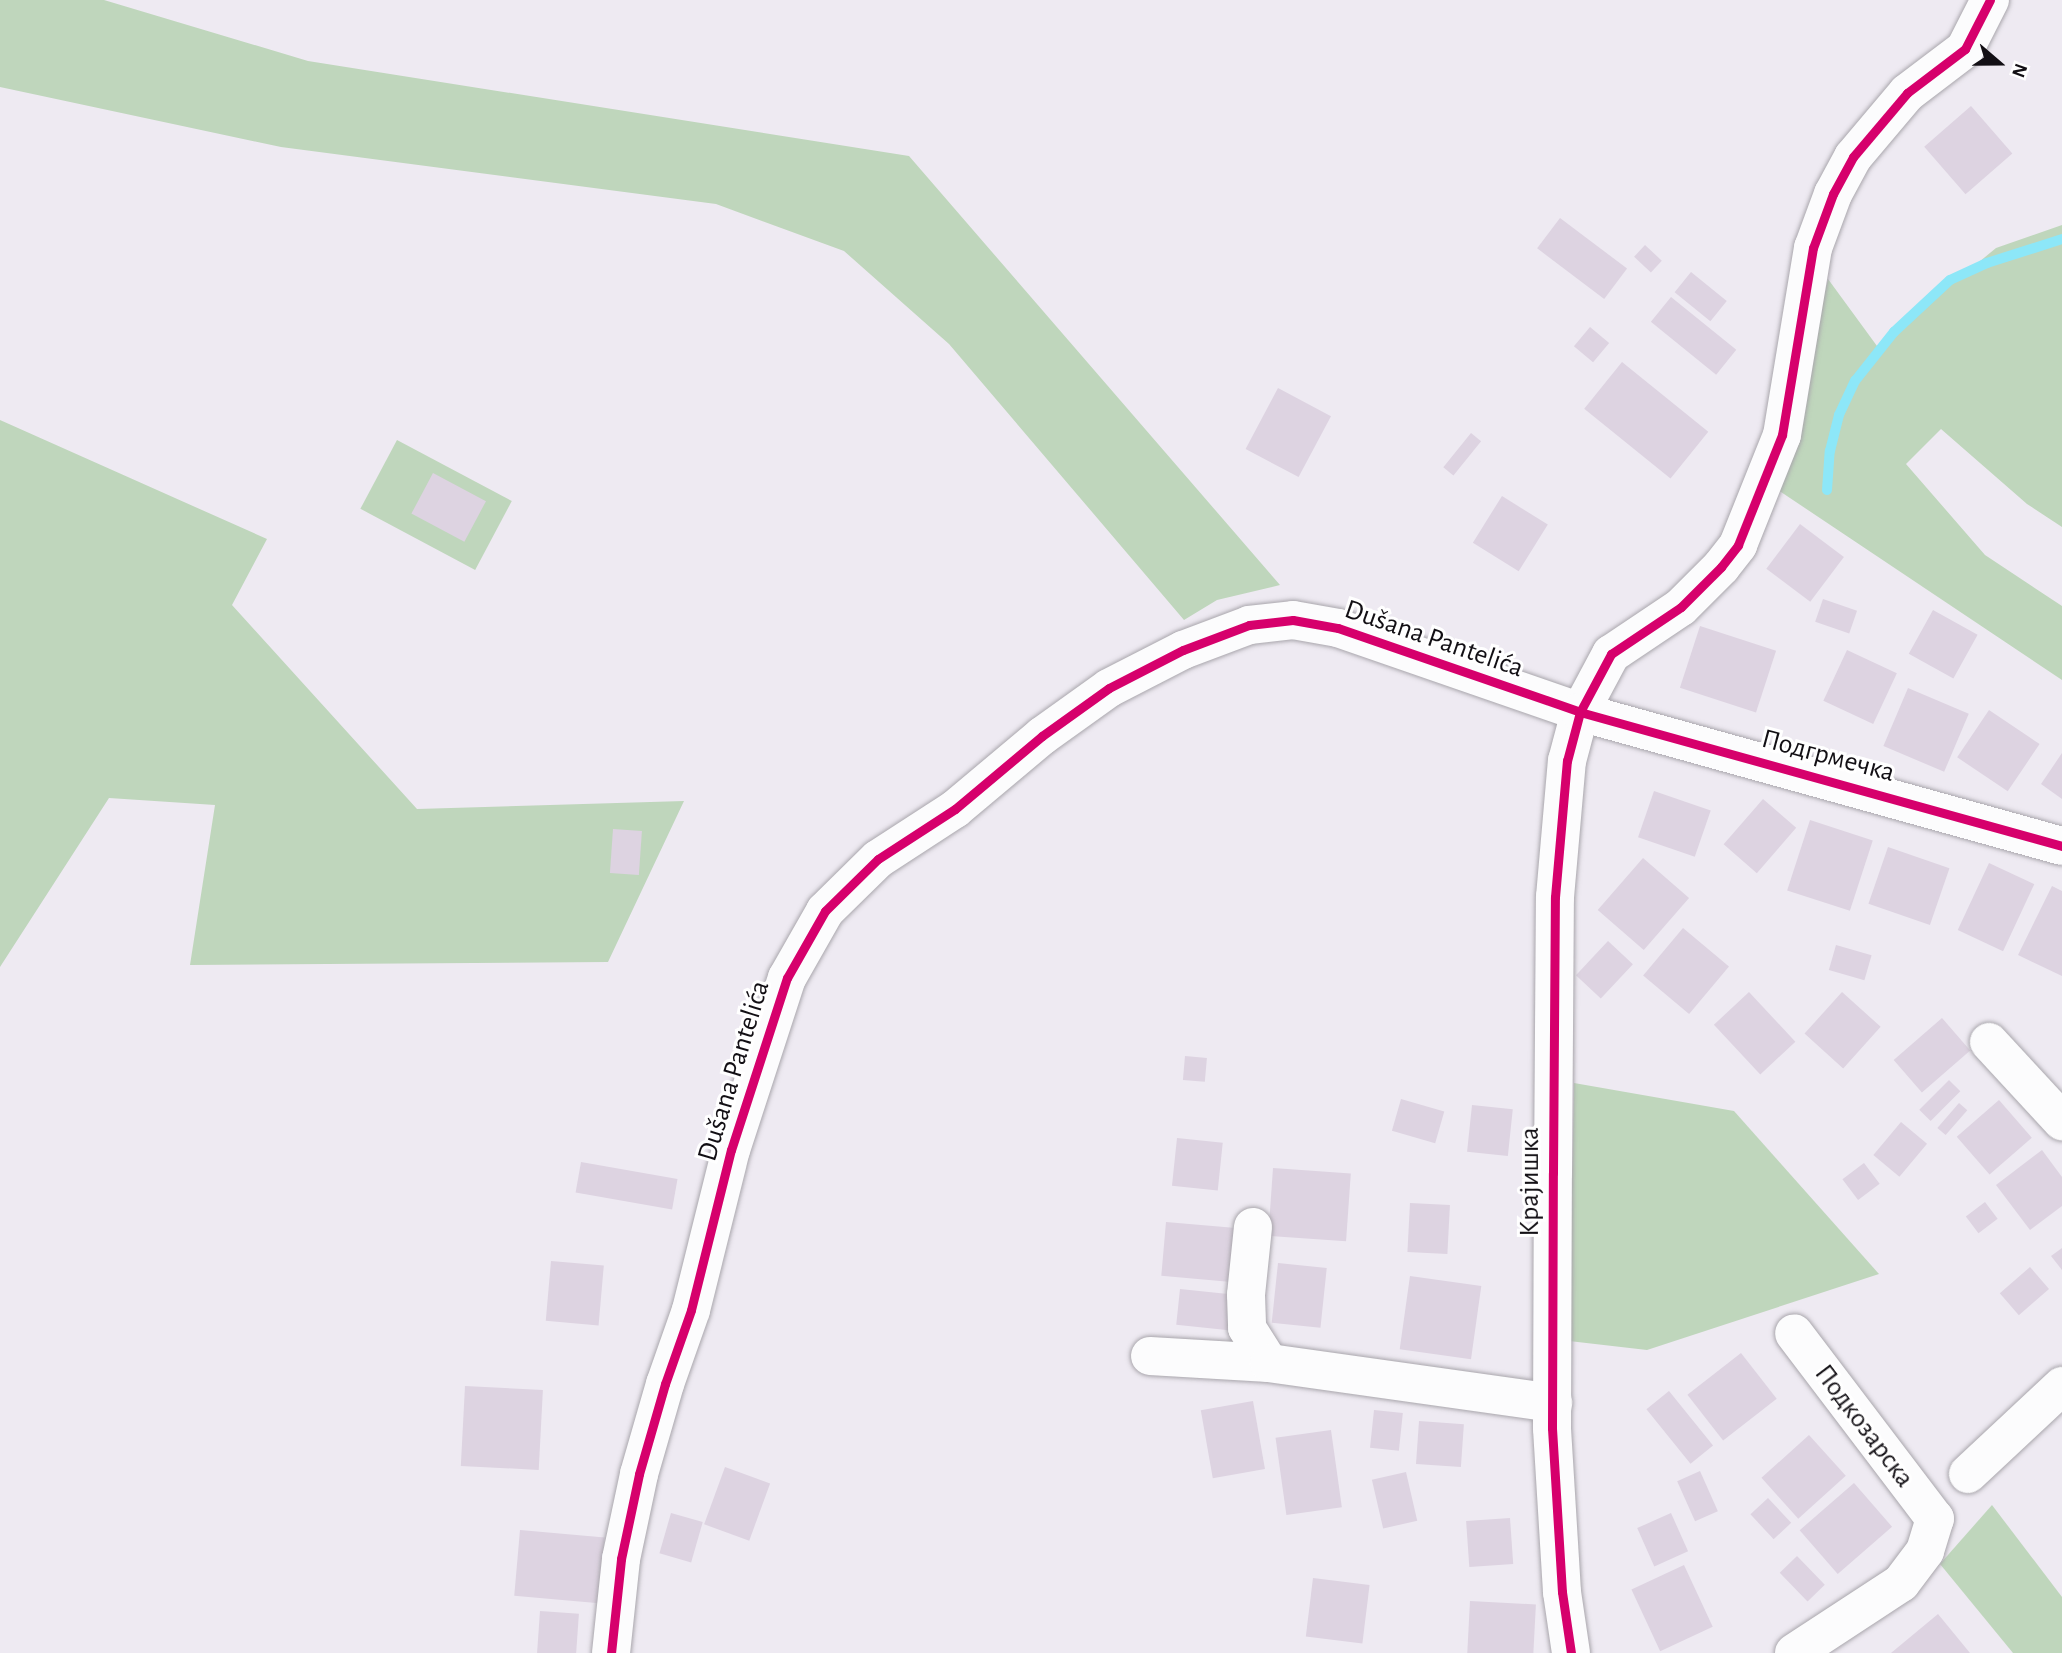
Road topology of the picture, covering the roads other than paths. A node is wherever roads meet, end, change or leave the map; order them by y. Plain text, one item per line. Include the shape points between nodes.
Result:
1 (1990, 0) edge
2 (1580, 712) junction
3 (2062, 846) edge
4 (1989, 1042) dead end
5 (2062, 1121) edge
6 (1253, 1227) dead end
7 (1794, 1333) dead end
8 (1150, 1356) dead end
9 (1269, 1363) junction
10 (2062, 1386) edge
11 (1553, 1403) junction
12 (1968, 1474) dead end
13 (611, 1653) edge
14 (1571, 1653) edge
15 (1794, 1653) edge

1 - 2 street via 1965,49 1907,93 1853,157 1833,194 1813,248 1782,435 1738,545 1681,607 1611,654
2 - 3 street, Подгрмечка
2 - 11 street, Крајишка via 1567,761 1555,897
2 - 13 street, Dušana Pantelića via 1338,628 1293,620 1249,625 1182,650 1110,688 1042,736 955,808 878,859 825,911 787,978 757,1064 691,1310 639,1474 621,1559
4 - 5 street
6 - 9 street via 1247,1328
7 - 15 street, Подкозарска via 1935,1519 1926,1551 1902,1583
8 - 9 street
9 - 11 street
10 - 12 street
11 - 14 street, Крајишка via 1562,1592

